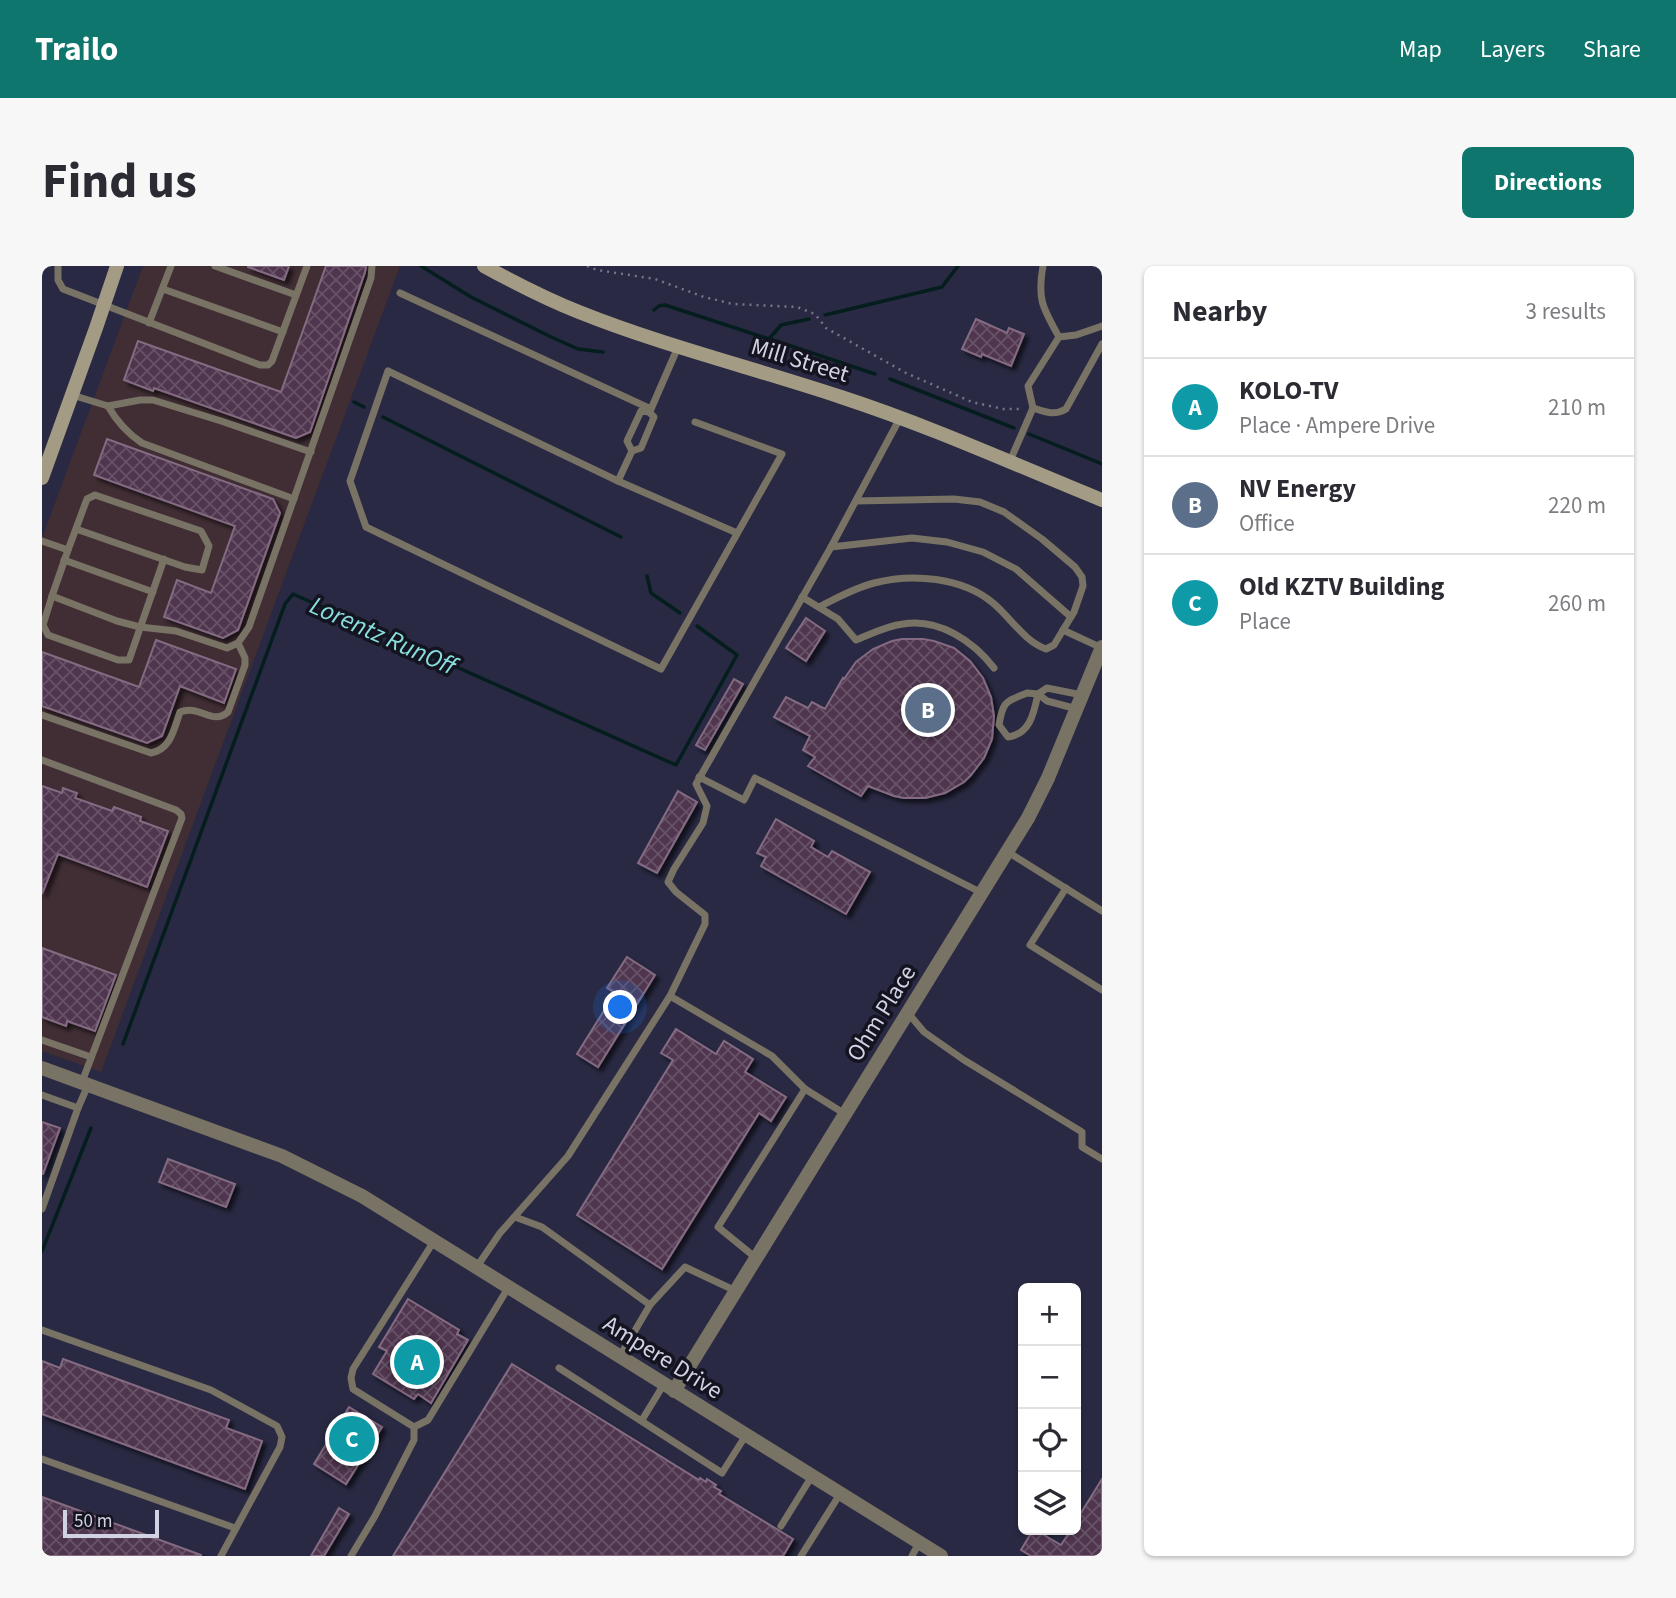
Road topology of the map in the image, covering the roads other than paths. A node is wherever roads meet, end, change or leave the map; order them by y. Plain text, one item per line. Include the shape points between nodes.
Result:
1 (58, 266) edge
2 (117, 266) edge
3 (171, 266) edge
4 (215, 266) edge
5 (307, 266) edge
6 (372, 266) edge
7 (484, 266) edge
8 (1043, 266) edge
9 (163, 289) junction
10 (400, 293) dead end
11 (296, 295) junction
12 (104, 305) junction
13 (149, 323) junction
14 (1102, 326) edge
15 (283, 332) junction
16 (1059, 337) junction
17 (1102, 344) edge
18 (678, 346) junction
19 (72, 395) junction
20 (108, 406) junction
21 (1033, 408) junction
22 (650, 410) junction
23 (900, 418) junction
24 (695, 422) dead end
25 (632, 451) junction
26 (311, 452) junction
27 (1009, 462) junction
28 (42, 478) edge
29 (618, 481) junction
30 (294, 499) junction
31 (856, 500) junction
32 (1102, 500) edge
33 (76, 529) junction
34 (737, 533) junction
35 (42, 541) edge
36 (831, 547) junction
37 (68, 550) junction
38 (164, 559) junction
39 (64, 561) junction
40 (153, 592) junction
41 (52, 596) junction
42 (802, 597) junction
43 (819, 607) junction
44 (1071, 617) junction
45 (140, 627) junction
46 (1063, 630) junction
47 (238, 643) junction
48 (1100, 655) edge
49 (994, 668) dead end
50 (1038, 694) junction
51 (1079, 702) junction
52 (42, 715) edge
53 (42, 760) edge
54 (699, 777) junction
55 (1008, 852) junction
56 (1066, 888) junction
57 (982, 894) junction
58 (1102, 911) edge
59 (1102, 990) edge
60 (670, 996) junction
61 (908, 1013) junction
62 (42, 1040) edge
63 (92, 1057) junction
64 (42, 1068) edge
65 (85, 1084) junction
66 (805, 1088) junction
67 (42, 1095) edge
68 (78, 1108) junction
69 (845, 1114) junction
70 (1102, 1159) edge
71 (42, 1209) edge
72 (514, 1217) junction
73 (434, 1241) junction
74 (757, 1258) junction
75 (476, 1268) junction
76 (508, 1288) junction
77 (736, 1291) junction
78 (650, 1306) junction
79 (42, 1330) edge
80 (620, 1357) junction
81 (559, 1368) dead end
82 (669, 1387) junction
83 (642, 1420) junction
84 (414, 1427) junction
85 (746, 1435) junction
86 (42, 1458) edge
87 (812, 1476) junction
88 (840, 1494) junction
89 (781, 1526) dead end
90 (234, 1528) junction
91 (916, 1549) edge
92 (221, 1556) edge
93 (351, 1556) edge
94 (801, 1556) edge
95 (941, 1556) edge

1 - 12 lane via 63,289
2 - 12 main road
3 - 9 lane
4 - 11 lane
5 - 11 lane
6 - 26 lane
7 - 18 main road, Mill Street via 578,311
8 - 16 lane via 1041,304
9 - 13 lane
9 - 15 lane
10 - 22 lane
11 - 15 lane
12 - 13 lane
12 - 19 main road
13 - 15 lane via 260,365 272,361
14 - 16 lane
16 - 21 lane via 1028,386
17 - 21 lane via 1066,409 1049,414
18 - 22 lane
18 - 23 main road, Mill Street
19 - 20 lane
19 - 28 main road
20 - 26 lane via 153,400
20 - 30 lane via 115,419 142,443
21 - 27 lane
22 - 25 lane via 654,417 641,448
22 - 25 lane via 641,411 627,441
23 - 27 main road, Mill Street
23 - 31 lane
24 - 34 lane via 782,454
25 - 29 lane
26 - 30 lane
27 - 32 main road, Mill Street
29 - 34 lane
29 - 34 lane via 388,371 350,481 366,527 661,669
30 - 47 lane via 249,627
31 - 36 lane
31 - 44 lane via 954,499 981,502 1004,512 1042,539 1082,577
33 - 37 lane
33 - 38 lane
33 - 38 lane via 87,499 95,495 201,531 209,546 202,570
35 - 37 lane
36 - 42 lane
36 - 44 lane via 912,538 983,552 1016,569
37 - 39 lane
38 - 40 lane
39 - 40 lane
39 - 41 lane
40 - 45 lane
41 - 45 lane
41 - 45 lane via 43,625 48,635 118,660 129,660
42 - 43 lane
42 - 54 lane
43 - 46 lane via 874,583 936,579 992,601 1035,645 1046,649 1054,645
43 - 49 lane via 838,619 856,640 907,623 940,628 971,644
44 - 46 lane
45 - 47 lane via 176,631 227,648
46 - 48 lane
47 - 52 lane via 245,665 228,712 218,718 190,708 180,712 168,744 156,752
48 - 51 street, Ohm Place
50 - 50 lane via 1027,693 1001,708 999,725 1008,737 1028,727
50 - 51 lane via 1047,701
50 - 51 lane via 1047,688
51 - 55 street, Ohm Place via 1048,778
53 - 63 lane via 176,810 183,818
54 - 57 lane via 744,800 755,778
54 - 60 lane via 696,784 707,806 703,823 668,883 705,915 705,924
55 - 56 lane
55 - 57 street, Ohm Place
56 - 58 lane
56 - 59 lane via 1030,945
57 - 61 street, Ohm Place
60 - 66 lane via 772,1056
60 - 72 lane via 568,1156
61 - 69 street, Ohm Place
61 - 70 lane via 924,1032 964,1060 1082,1132 1082,1147
62 - 63 lane
63 - 65 lane
64 - 65 street, Ampere Drive
65 - 68 lane
65 - 73 street, Ampere Drive via 282,1156 362,1196
66 - 69 lane
66 - 74 lane via 718,1227
67 - 68 lane
68 - 71 lane
69 - 74 street, Ohm Place
72 - 75 lane
72 - 78 lane via 542,1227
73 - 75 street, Ampere Drive
73 - 84 lane via 351,1378 353,1388
74 - 77 street, Ohm Place
75 - 76 street, Ampere Drive
76 - 80 street, Ampere Drive
76 - 84 lane via 428,1420
77 - 78 lane via 685,1267
77 - 82 street, Ohm Place
78 - 80 lane
79 - 90 lane via 211,1390 277,1426 280,1447
80 - 82 street, Ampere Drive
81 - 83 lane
82 - 83 lane
82 - 85 street, Ampere Drive
83 - 85 lane via 722,1473
84 - 93 lane via 414,1440
85 - 87 street, Ampere Drive
86 - 90 lane
87 - 88 street, Ampere Drive
87 - 89 lane
88 - 91 street, Ampere Drive
88 - 94 lane
90 - 92 lane
91 - 95 street, Ampere Drive

